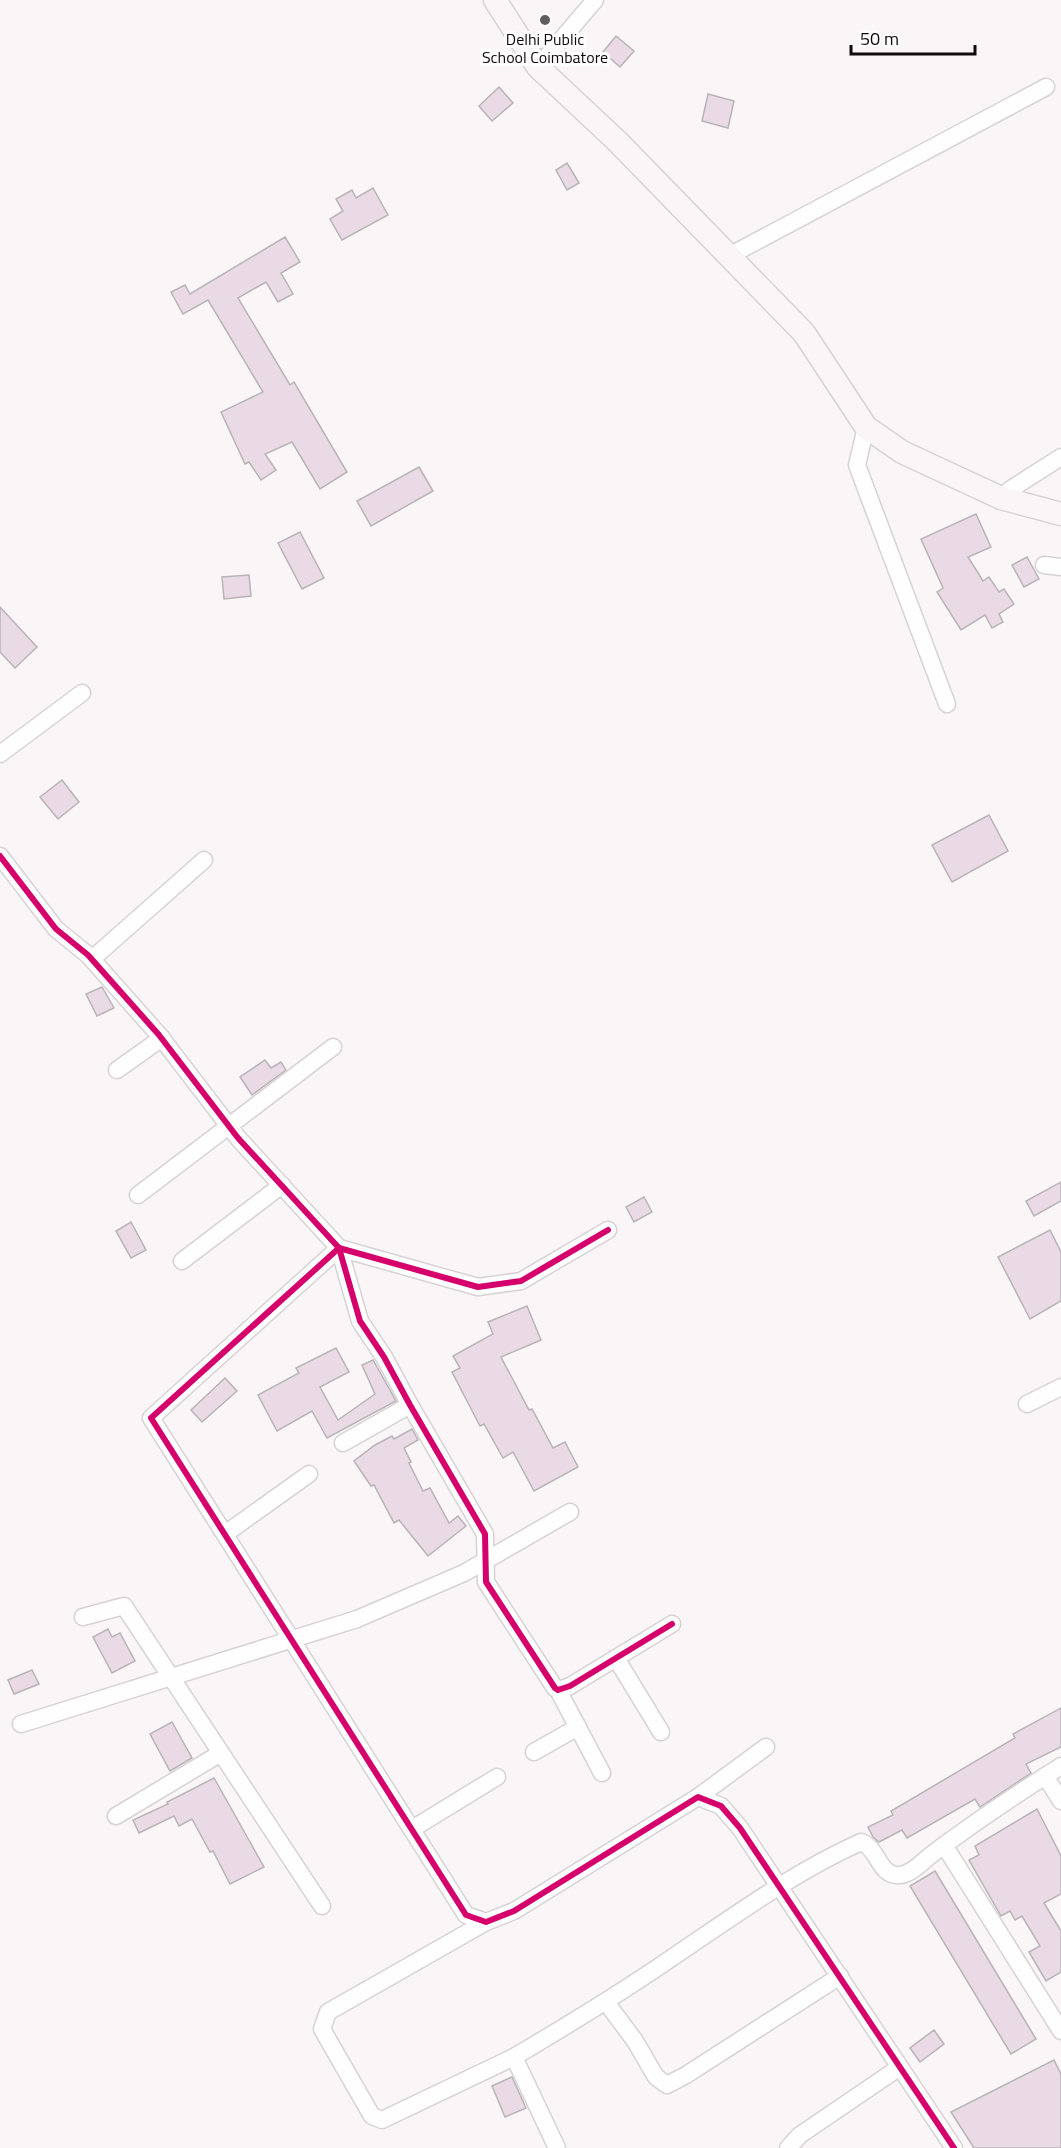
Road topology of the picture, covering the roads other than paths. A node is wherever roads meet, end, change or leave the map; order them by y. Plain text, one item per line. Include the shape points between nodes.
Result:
1 (495, 0) edge
2 (595, 0) edge
3 (538, 67) junction
4 (1046, 87) dead end
5 (729, 256) junction
6 (866, 427) junction
7 (1061, 457) edge
8 (1001, 498) junction
9 (1061, 514) edge
10 (82, 693) dead end
11 (947, 704) dead end
12 (0, 754) edge
13 (0, 856) edge
14 (204, 860) dead end
15 (92, 959) junction
16 (162, 1038) junction
17 (333, 1047) dead end
18 (117, 1070) dead end
19 (230, 1126) junction
20 (282, 1185) junction
21 (138, 1195) dead end
22 (608, 1230) dead end
23 (339, 1248) junction
24 (183, 1261) dead end
25 (1061, 1387) edge
26 (1027, 1404) dead end
27 (410, 1405) junction
28 (343, 1443) dead end
29 (309, 1474) dead end
30 (570, 1512) dead end
31 (225, 1534) junction
32 (486, 1559) junction
33 (84, 1617) dead end
34 (672, 1624) dead end
35 (291, 1638) junction
36 (616, 1658) junction
37 (171, 1676) junction
38 (558, 1690) junction
39 (21, 1724) dead end
40 (578, 1727) junction
41 (661, 1732) dead end
42 (766, 1747) dead end
43 (534, 1752) dead end
44 (221, 1753) junction
45 (1061, 1766) edge
46 (602, 1773) dead end
47 (1045, 1776) junction
48 (497, 1777) dead end
49 (698, 1797) junction
50 (1061, 1801) edge
51 (116, 1816) dead end
52 (412, 1829) junction
53 (944, 1845) junction
54 (779, 1886) junction
55 (322, 1906) dead end
56 (486, 1922) junction
57 (840, 1976) junction
58 (606, 2002) junction
59 (1061, 2031) edge
60 (514, 2057) junction
61 (900, 2067) junction
62 (791, 2147) edge
63 (557, 2148) edge
64 (954, 2148) edge

1 - 3 main road
2 - 3 street
3 - 5 main road via 618,141
4 - 5 street
5 - 6 main road via 804,333
6 - 8 main road via 902,452
6 - 11 street via 857,465
7 - 8 street
8 - 9 main road
10 - 12 street
13 - 15 street via 56,929
14 - 15 street
15 - 16 street
16 - 18 street
16 - 19 street
17 - 19 street
19 - 20 street
19 - 21 street
20 - 23 street
20 - 24 street
22 - 23 street via 521,1281 478,1287
23 - 27 street via 360,1321
23 - 31 street via 151,1418
25 - 26 street
27 - 28 street
27 - 32 street via 485,1534
29 - 31 street
30 - 32 street
31 - 35 street
32 - 35 street via 464,1573 357,1619
32 - 38 street via 486,1582
33 - 37 street via 124,1606
34 - 36 street
35 - 37 street
35 - 52 street
36 - 38 street
36 - 41 street
37 - 39 street
37 - 44 street
38 - 40 street
40 - 43 street
40 - 46 street
42 - 49 street
44 - 51 street
44 - 55 street
45 - 47 street
47 - 50 street
47 - 53 street
48 - 52 street
49 - 54 street via 721,1806
49 - 56 street via 514,1911
52 - 56 street via 466,1915
53 - 54 street via 905,1874 895,1875 887,1873 868,1844 861,1842
53 - 59 street
54 - 57 street
54 - 58 street
56 - 60 street via 328,2012 322,2029 372,2116 382,2120
57 - 58 street via 667,2085 656,2078
57 - 61 street
58 - 60 street
60 - 63 street
61 - 62 street via 800,2135
61 - 64 street

